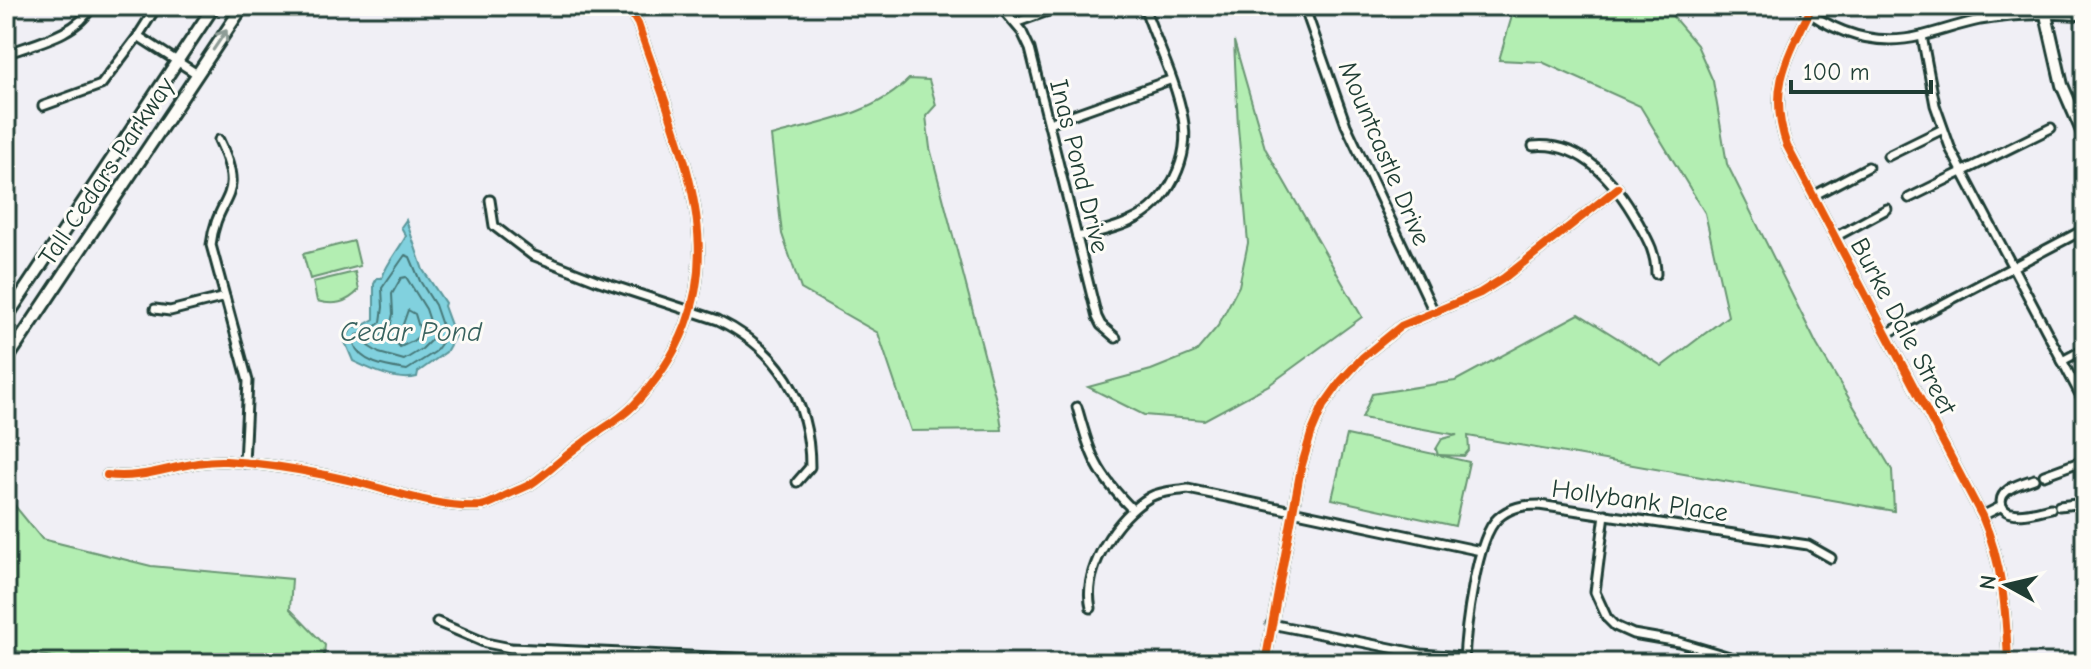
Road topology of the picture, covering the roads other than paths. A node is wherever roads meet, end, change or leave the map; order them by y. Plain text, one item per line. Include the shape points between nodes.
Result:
1 (92, 6) edge
2 (157, 6) edge
3 (214, 6) edge
4 (243, 6) edge
5 (627, 6) edge
6 (1000, 6) edge
7 (1062, 6) edge
8 (1144, 6) edge
9 (1304, 6) edge
10 (1800, 6) edge
11 (2045, 10) edge
12 (1809, 13) junction
13 (2085, 16) edge
14 (1015, 23) junction
15 (138, 36) junction
16 (1922, 36) junction
17 (6, 54) edge
18 (178, 61) junction
19 (197, 74) junction
20 (1170, 80) junction
21 (43, 106) dead end
22 (1049, 123) junction
23 (2051, 128) dead end
24 (1943, 129) junction
25 (2085, 138) edge
26 (219, 140) dead end
27 (1533, 146) dead end
28 (1888, 156) dead end
29 (1868, 167) dead end
30 (1961, 170) junction
31 (1618, 188) junction
32 (1813, 196) junction
33 (1909, 198) dead end
34 (490, 200) dead end
35 (1887, 209) dead end
36 (2085, 229) edge
37 (1077, 237) junction
38 (1835, 237) junction
39 (2012, 267) junction
40 (1656, 274) dead end
41 (225, 297) junction
42 (155, 309) dead end
43 (691, 311) junction
44 (1434, 312) junction
45 (6, 318) edge
46 (1886, 334) junction
47 (1116, 338) dead end
48 (2085, 349) edge
49 (6, 361) edge
50 (2062, 361) junction
51 (2085, 404) edge
52 (1077, 407) dead end
53 (2085, 460) edge
54 (244, 463) junction
55 (107, 475) dead end
56 (2044, 475) dead end
57 (2034, 479) dead end
58 (797, 482) dead end
59 (2085, 503) edge
60 (2002, 506) junction
61 (1132, 509) junction
62 (1293, 512) junction
63 (1605, 514) junction
64 (1982, 516) junction
65 (1481, 551) junction
66 (1831, 558) dead end
67 (1091, 608) dead end
68 (437, 622) dead end
69 (1271, 624) junction
70 (637, 659) edge
71 (1464, 660) edge
72 (847, 663) edge
73 (1265, 663) edge
74 (1750, 663) edge
75 (2008, 663) edge

1 - 17 street via 74,26
2 - 15 street
3 - 18 main road, Tall Cedars Parkway
19 -> 4 main road, Tall Cedars Parkway
5 - 43 street via 638,24 696,201 701,249
6 - 14 street, Inas Pond Drive
7 - 14 street
8 - 20 street
9 - 44 street, Mountcastle Drive via 1346,125
10 - 12 street
11 - 13 street
11 - 16 street
11 - 25 main road via 2062,85
12 - 16 street via 1837,30 1870,39
12 - 32 street, Burke Dale Street via 1782,70 1778,99 1781,130
14 - 22 street, Inas Pond Drive via 1030,49
15 - 18 street
15 - 21 street via 101,85
16 - 24 street
18 - 19 street
18 - 45 main road, Tall Cedars Parkway
19 - 49 main road, Tall Cedars Parkway
20 - 22 street
20 - 37 street via 1184,119 1182,158 1170,186 1143,215
22 - 37 street, Inas Pond Drive
23 - 30 street
24 - 28 street
24 - 30 street
26 - 41 street via 230,163 231,192 211,245
27 - 31 street via 1556,145 1579,156
29 - 32 street
30 - 33 street
30 - 39 street
31 - 40 street via 1654,253
31 - 44 street via 1504,278
32 - 38 street, Burke Dale Street
34 - 43 street via 494,226 532,255
35 - 38 street
36 - 39 street
37 - 47 street, Inas Pond Drive via 1097,317
38 - 46 street, Burke Dale Street
39 - 46 street
39 - 50 street
41 - 42 street via 170,311
41 - 54 street via 248,381
43 - 54 street via 668,362 630,408 531,484 483,506 432,501
43 - 58 street via 750,338 789,380 805,415 810,451 810,467
44 - 62 street via 1401,326 1363,357 1323,406
46 - 64 street, Burke Dale Street
48 - 50 street
50 - 51 street
52 - 61 street via 1095,466
53 - 56 street
54 - 55 street via 204,462 124,478
57 - 60 street via 2007,490
59 - 60 street via 2016,514
60 - 64 street
61 - 62 street via 1154,494 1188,489
61 - 67 street via 1098,561 1088,593
62 - 65 street
62 - 69 street
63 - 65 street, Hollybank Place via 1519,506 1492,524
63 - 66 street, Hollybank Place via 1808,545
63 - 74 street via 1595,592 1615,626
64 - 75 street, Burke Dale Street via 2003,582
65 - 71 street, Hollybank Place
68 - 70 street via 505,648
69 - 71 street
69 - 73 street
70 - 72 street

